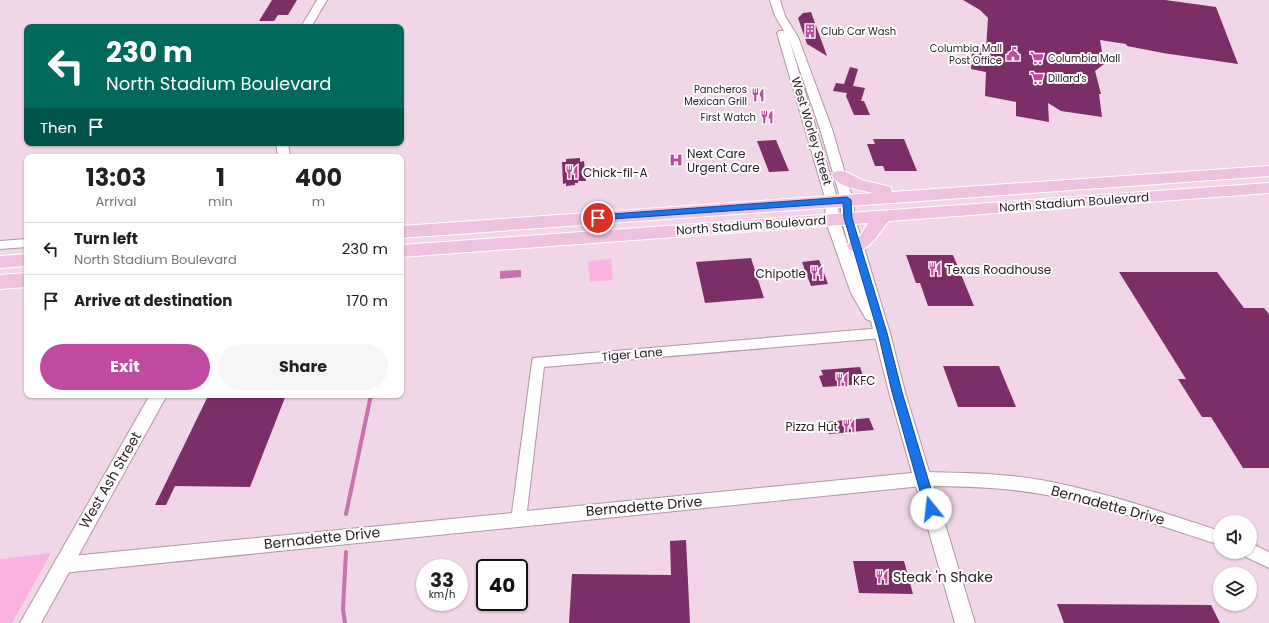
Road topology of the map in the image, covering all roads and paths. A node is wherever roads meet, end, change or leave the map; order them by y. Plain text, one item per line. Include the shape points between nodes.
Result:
1 (322, 0) edge
2 (775, 0) edge
3 (780, 16) junction
4 (308, 24) edge
5 (1269, 171) edge
6 (840, 176) junction
7 (1269, 188) edge
8 (895, 197) junction
9 (840, 200) junction
10 (885, 215) junction
11 (840, 218) junction
12 (404, 232) edge
13 (24, 243) edge
14 (0, 244) edge
15 (856, 246) junction
16 (404, 251) edge
17 (24, 260) edge
18 (0, 262) edge
19 (24, 280) edge
20 (0, 282) edge
21 (882, 333) junction
22 (157, 398) edge
23 (922, 479) junction
24 (519, 518) junction
25 (1213, 536) edge
26 (1257, 554) edge
27 (1269, 560) edge
28 (62, 565) junction
29 (30, 623) edge
30 (964, 623) edge

1 - 4 street
2 - 3 street, West Worley Street
3 - 6 street, West Worley Street via 794,37
3 - 9 street, West Worley Street via 780,24
5 - 8 main road, North Stadium Boulevard
6 - 8 main road
6 - 9 street, West Worley Street
7 - 10 main road, North Stadium Boulevard
8 - 9 main road, North Stadium Boulevard
9 - 11 street, West Worley Street
9 - 12 main road, North Stadium Boulevard
10 - 11 main road, North Stadium Boulevard
10 - 15 main road via 866,240
11 - 15 street, West Worley Street
11 - 16 main road, North Stadium Boulevard
11 - 21 street, West Worley Street via 858,293
13 - 14 street
15 - 21 street, West Worley Street
17 - 18 main road
19 - 20 main road
21 - 23 street, West Worley Street
21 - 24 street, Tiger Lane via 538,362
22 - 28 street, West Ash Street
23 - 24 street, Bernadette Drive
23 - 25 street, Bernadette Drive via 977,480 1040,486 1101,500
23 - 30 street, West Worley Street
24 - 28 street, Bernadette Drive
26 - 27 street
28 - 29 street, West Ash Street

